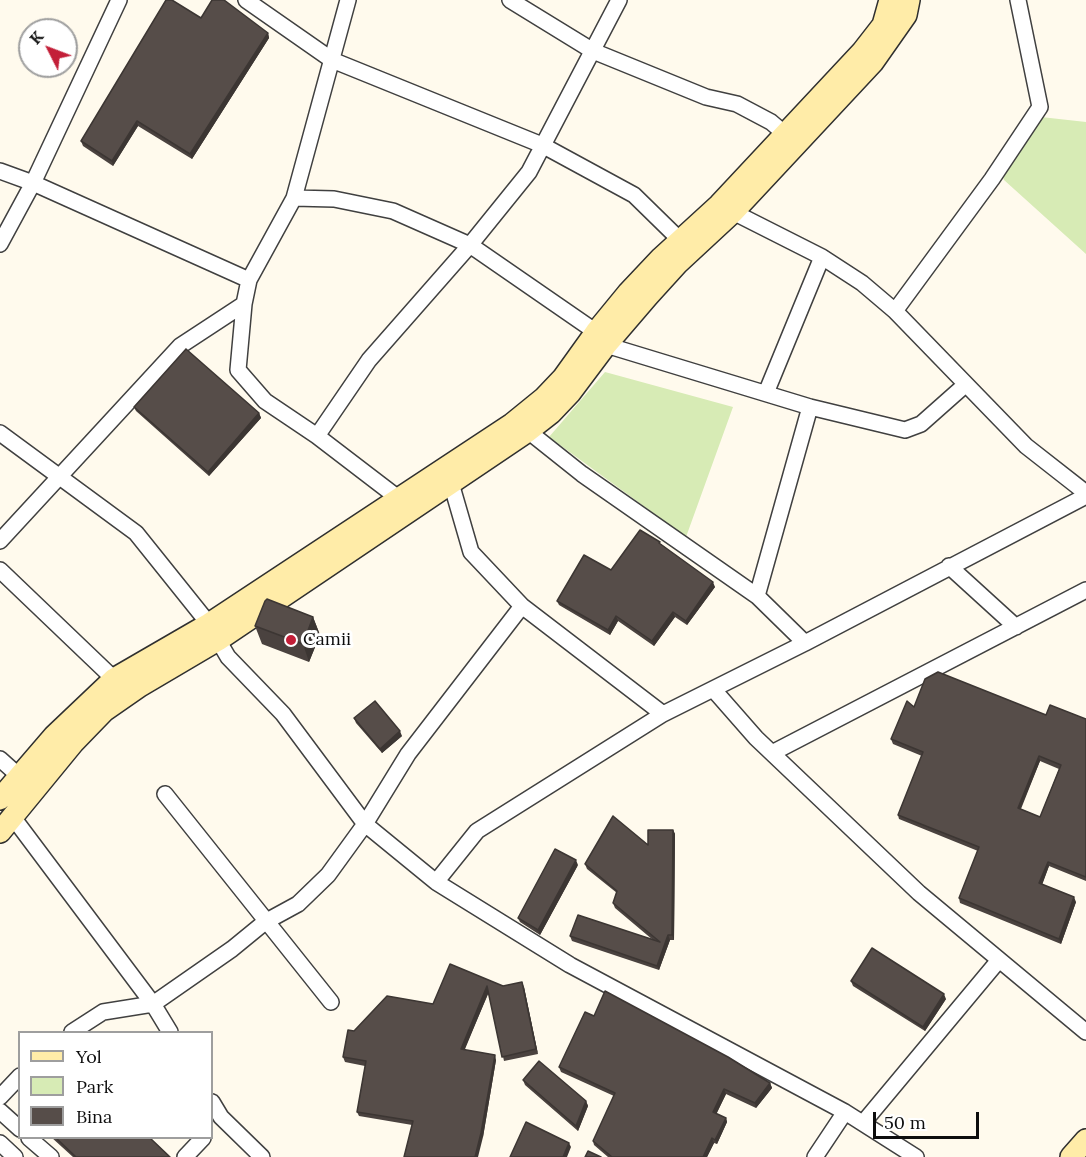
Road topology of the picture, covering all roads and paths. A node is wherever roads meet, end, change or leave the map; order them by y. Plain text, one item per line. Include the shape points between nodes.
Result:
1 (119, 0) edge
2 (246, 0) edge
3 (348, 0) edge
4 (510, 0) edge
5 (620, 0) edge
6 (890, 0) edge
7 (909, 0) edge
8 (1018, 0) edge
9 (593, 51) junction
10 (332, 60) junction
11 (785, 134) junction
12 (542, 145) junction
13 (0, 171) edge
14 (33, 183) junction
15 (294, 198) junction
16 (726, 208) junction
17 (680, 240) junction
18 (0, 244) edge
19 (470, 245) junction
20 (822, 257) junction
21 (249, 280) junction
22 (244, 304) junction
23 (895, 311) junction
24 (601, 339) junction
25 (965, 385) junction
26 (766, 393) junction
27 (810, 407) junction
28 (528, 431) junction
29 (0, 433) edge
30 (317, 436) junction
31 (61, 477) junction
32 (451, 483) junction
33 (1086, 494) edge
34 (398, 498) junction
35 (0, 541) edge
36 (949, 566) junction
37 (0, 570) edge
38 (1086, 590) edge
39 (757, 596) junction
40 (522, 606) junction
41 (1016, 627) junction
42 (214, 632) junction
43 (805, 643) junction
44 (114, 679) junction
45 (713, 688) junction
46 (663, 714) junction
47 (772, 753) junction
48 (0, 759) edge
49 (19, 776) junction
50 (165, 795) dead end
51 (4, 816) edge
52 (365, 824) junction
53 (436, 882) junction
54 (265, 922) junction
55 (999, 960) junction
56 (331, 1002) dead end
57 (153, 1004) junction
58 (74, 1031) edge
59 (169, 1031) edge
60 (1086, 1032) edge
61 (18, 1078) edge
62 (0, 1097) edge
63 (213, 1107) edge
64 (0, 1111) edge
65 (845, 1112) junction
66 (216, 1123) edge
67 (863, 1123) junction
68 (18, 1127) edge
69 (31, 1139) edge
70 (201, 1139) edge
71 (1086, 1140) edge
72 (0, 1143) edge
73 (15, 1157) edge
74 (51, 1157) edge
75 (185, 1157) edge
76 (262, 1157) edge
77 (815, 1157) edge
78 (916, 1157) edge
79 (1071, 1157) edge

1 - 14 street
2 - 10 street
3 - 10 street
4 - 9 street
5 - 9 street
6 - 11 street via 883,25 862,52
7 - 16 street via 906,15 873,62
8 - 23 street via 1040,107
9 - 11 street via 706,97 736,104
9 - 12 street
10 - 12 street
10 - 15 street
11 - 16 street
12 - 17 street via 634,195
12 - 19 street via 529,172
13 - 14 street
14 - 18 street
14 - 21 street
15 - 19 street via 334,199 393,211
15 - 21 street
16 - 17 street
16 - 20 street
16 - 24 street via 678,263
17 - 24 street via 628,293
19 - 24 street
19 - 30 street via 369,360
20 - 23 street
20 - 26 street
21 - 22 street
22 - 30 street via 238,370 265,402
22 - 31 street via 180,346
23 - 25 street
24 - 26 street
24 - 28 street via 570,393
24 - 34 street via 512,424
25 - 27 street via 921,424 905,430
25 - 33 street via 1026,446
26 - 27 street
27 - 39 street
28 - 32 street
28 - 39 street via 582,474
29 - 31 street
30 - 34 street
31 - 35 street
31 - 42 street via 136,533
32 - 40 street via 471,552
32 - 42 street
33 - 36 street
34 - 42 street
36 - 41 street
36 - 43 street
37 - 44 street
38 - 41 street
39 - 43 street
40 - 46 street
40 - 52 street via 408,754
41 - 47 street
42 - 44 street
42 - 51 street via 104,711
42 - 52 street via 228,657 283,714
43 - 45 street
44 - 49 street
45 - 46 street
45 - 47 street
46 - 53 street via 477,831
47 - 55 street via 919,893
48 - 49 street
49 - 51 street
50 - 54 street
51 - 57 street
52 - 53 street
52 - 54 street via 328,875 298,904
53 - 65 street via 570,965
54 - 56 street
54 - 57 street
55 - 60 street
55 - 67 street
57 - 58 street via 103,1012
57 - 59 street
61 - 62 street
63 - 66 street
64 - 68 street
65 - 67 street
65 - 77 street
66 - 76 street
67 - 78 street
69 - 74 street
70 - 75 street
71 - 79 street
72 - 73 street

